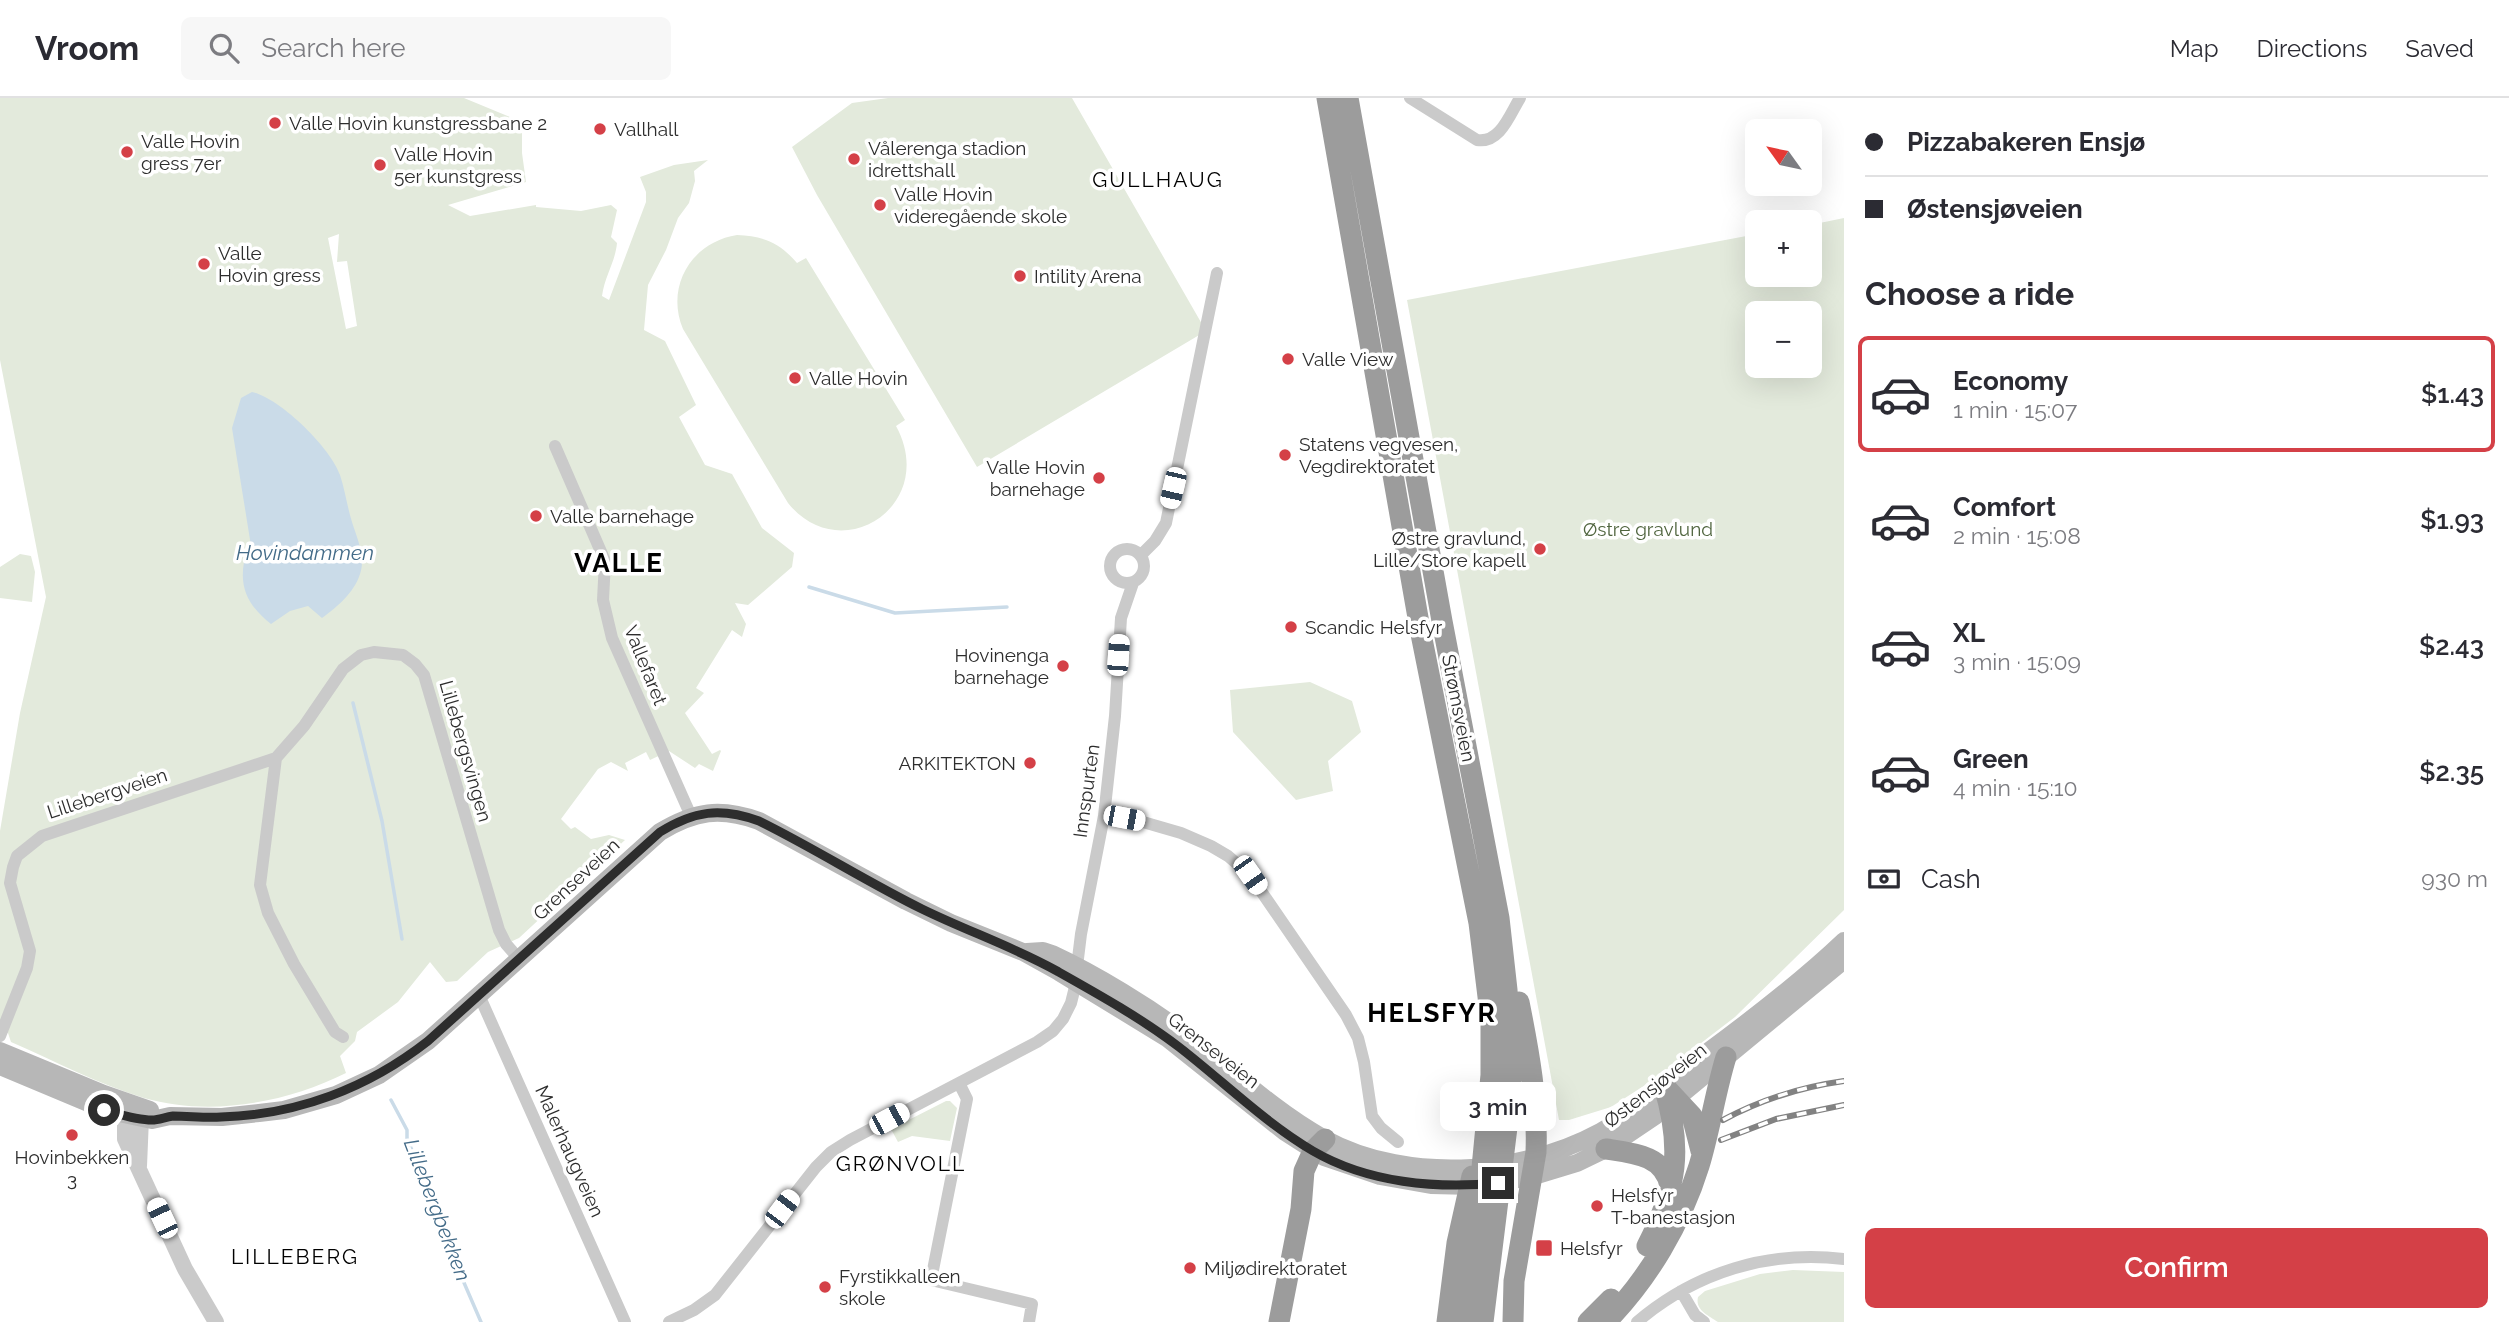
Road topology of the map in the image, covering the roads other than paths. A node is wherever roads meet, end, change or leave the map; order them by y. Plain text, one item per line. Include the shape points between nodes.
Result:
1 (1311, 98) edge
2 (1327, 98) edge
3 (1348, 98) edge
4 (1410, 98) edge
5 (1520, 98) edge
6 (1346, 209) junction
7 (1217, 273) dead end
8 (555, 446) dead end
9 (1141, 555) junction
10 (1116, 580) junction
11 (1133, 583) junction
12 (1121, 618) junction
13 (275, 758) junction
14 (691, 816) junction
15 (1104, 816) junction
16 (1499, 919) junction
17 (1844, 941) edge
18 (519, 959) junction
19 (1844, 960) edge
20 (1076, 975) junction
21 (480, 995) junction
22 (0, 1035) edge
23 (343, 1037) dead end
24 (0, 1051) edge
25 (1727, 1057) junction
26 (0, 1066) edge
27 (959, 1083) junction
28 (1670, 1096) junction
29 (1489, 1108) junction
30 (134, 1113) junction
31 (1398, 1142) dead end
32 (1321, 1149) junction
33 (1606, 1149) junction
34 (1702, 1157) junction
35 (1381, 1168) junction
36 (1670, 1186) junction
37 (1844, 1259) edge
38 (1491, 1262) junction
39 (1681, 1291) junction
40 (216, 1322) edge
41 (625, 1322) edge
42 (669, 1322) edge
43 (1029, 1322) edge
44 (1279, 1322) edge
45 (1447, 1322) edge
46 (1467, 1322) edge
47 (1483, 1322) edge
48 (1493, 1322) edge
49 (1513, 1322) edge
50 (1588, 1322) edge
51 (1606, 1322) edge
52 (1637, 1322) edge
53 (1704, 1322) edge

1 - 6 highway
2 - 6 highway, Strømsveien
3 - 16 highway, Strømsveien
4 - 5 street via 1485,142 1494,138
6 - 29 highway, Strømsveien via 1420,629 1479,923 1492,1021
7 - 9 street, Innspurten via 1166,523
8 - 14 street, Vallefaret via 605,561 603,600 612,638
9 - 10 street, Innspurten via 1127,549 1114,555 1109,569
9 - 11 street, Innspurten via 1143,572
10 - 11 street
10 - 12 street, Innspurten
11 - 12 street, Innspurten
12 - 15 street, Innspurten
13 - 18 street, Lillebergsvingen via 304,726 343,669 361,655 387,652 403,655 415,664 424,675 499,930
13 - 22 street, Lillebergveien via 42,836 17,856 10,883 30,951
13 - 23 street via 260,885 268,914 294,964 335,1032
14 - 18 main road, Grenseveien via 646,842
14 - 20 main road, Grenseveien via 716,812 759,821 916,906
15 - 20 street, Innspurten
15 - 31 street via 1193,837 1228,856 1250,875 1346,1015 1358,1038 1372,1116
16 - 38 highway, Strømsveien via 1512,1072
16 - 49 highway via 1516,981 1536,1124 1536,1152 1514,1281
17 - 28 main road, Østensjøveien via 1733,1034
18 - 21 main road, Grenseveien
19 - 25 main road, Østensjøveien
20 - 27 street, Innspurten via 1068,1010 1053,1031
20 - 32 main road, Grenseveien via 1154,1013 1189,1037
21 - 30 main road, Grenseveien via 401,1061 335,1094 259,1114 152,1120
21 - 41 street, Malerhaugveien
24 - 30 main road, Grenseveien
25 - 28 main road, Østensjøveien
25 - 34 highway
26 - 30 main road, Grenseveien via 104,1110
27 - 42 street, Innspurten via 831,1152 715,1295
27 - 43 street via 967,1099 931,1280 1032,1304
28 - 33 main road, Østensjøveien via 1640,1128
28 - 34 highway via 1692,1116
28 - 35 main road, Østensjøveien via 1579,1142 1531,1159 1496,1166
28 - 36 highway via 1676,1155
29 - 45 highway via 1457,1243
29 - 46 highway, Strømsveien
30 - 40 street via 125,1139 188,1276
32 - 35 main road, Grenseveien
32 - 44 highway via 1314,1186 1301,1209
33 - 35 main road, Østensjøveien via 1531,1177 1473,1186 1431,1185
33 - 36 highway via 1653,1160 1669,1178
34 - 51 highway via 1653,1264
36 - 50 highway via 1661,1218 1640,1258
37 - 39 street via 1815,1256 1758,1262 1709,1276
38 - 47 highway, Strømsveien
38 - 48 highway
39 - 52 street
39 - 53 street

